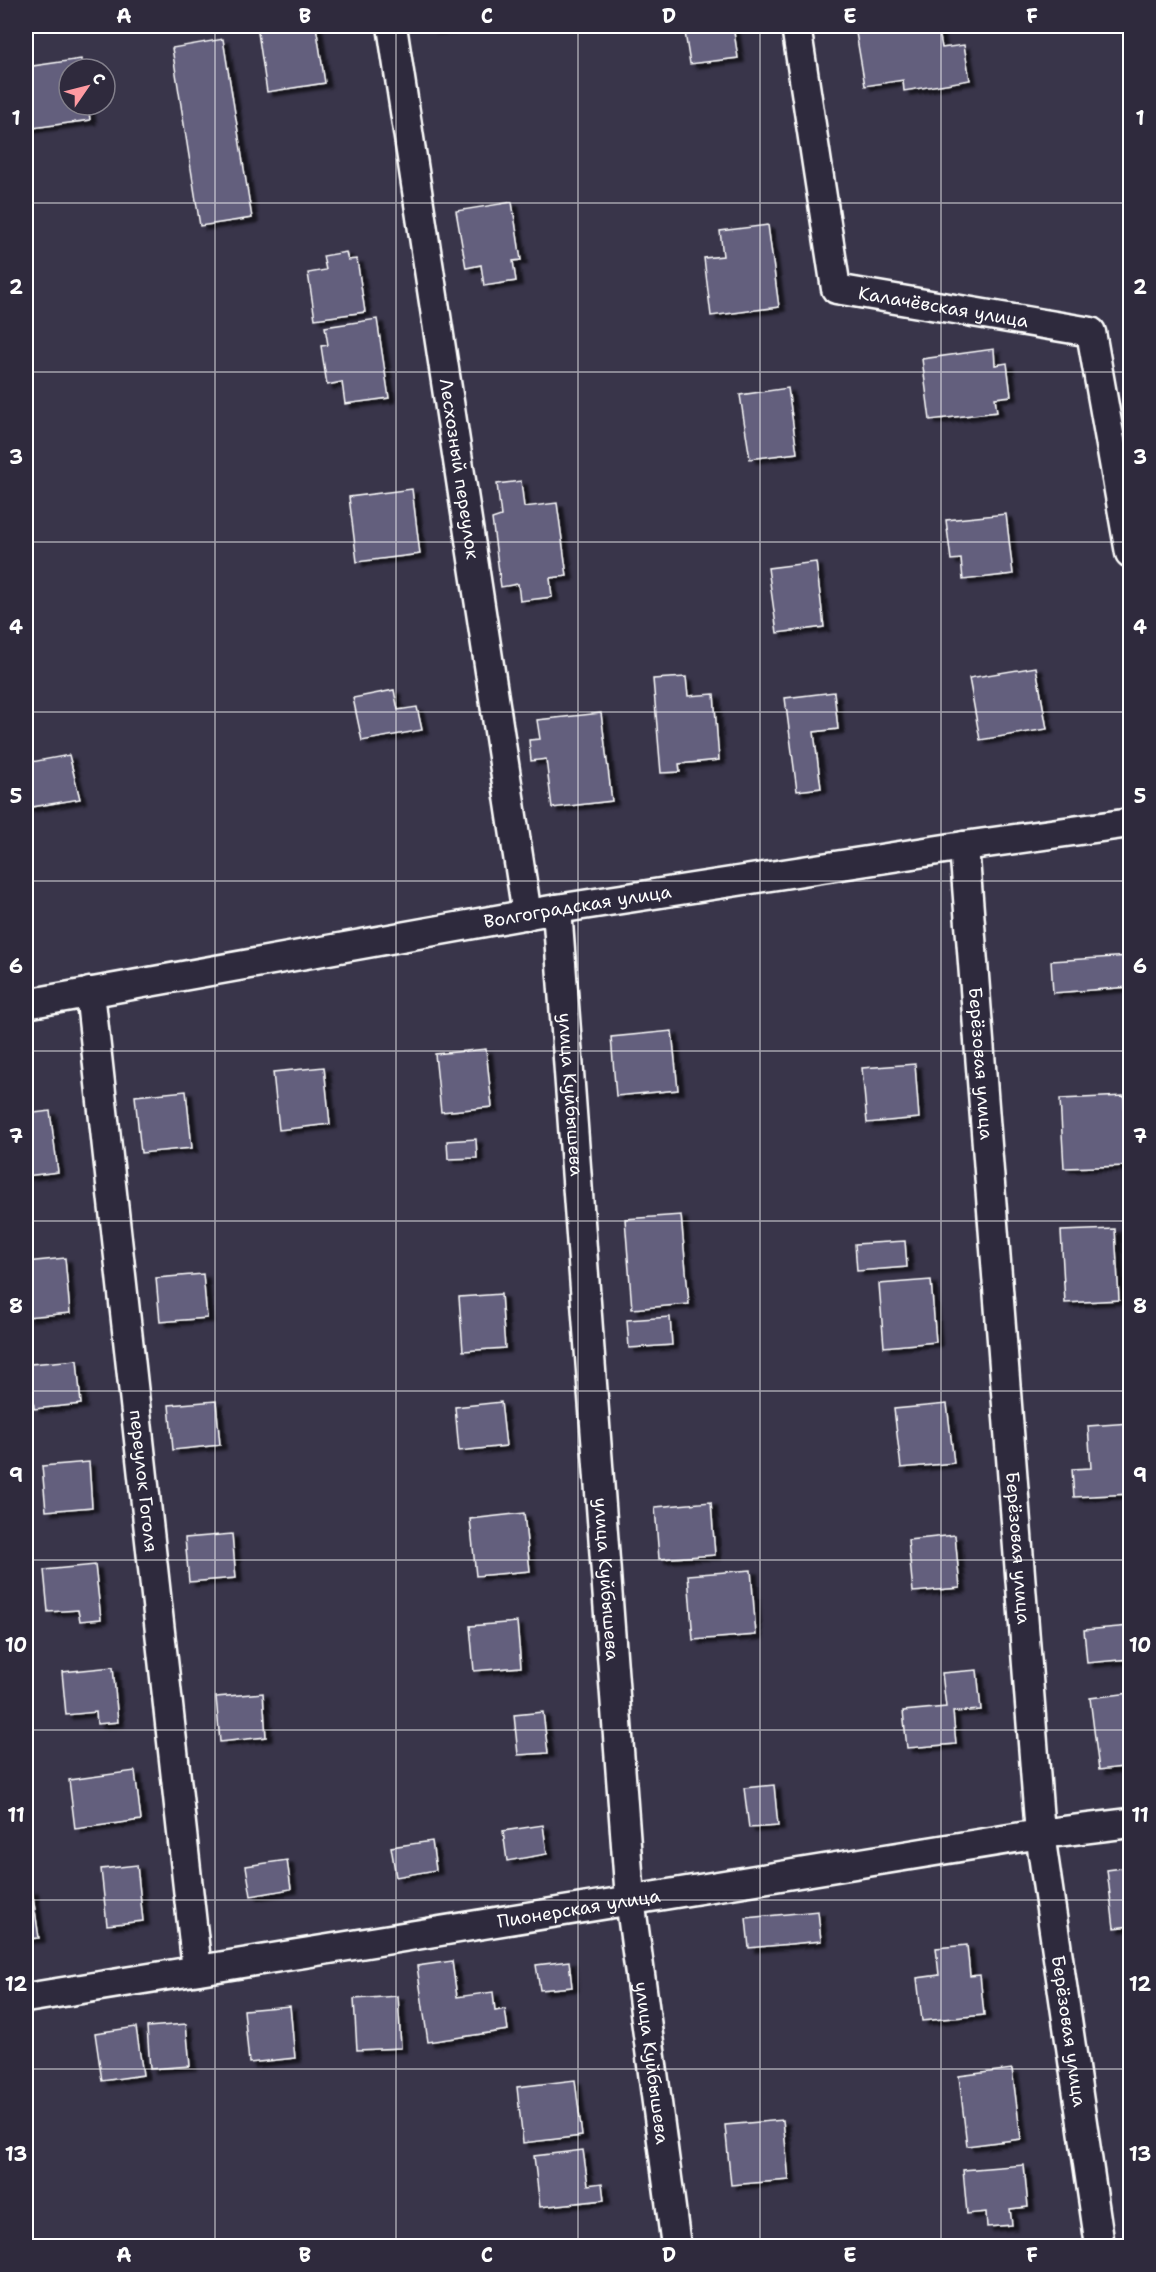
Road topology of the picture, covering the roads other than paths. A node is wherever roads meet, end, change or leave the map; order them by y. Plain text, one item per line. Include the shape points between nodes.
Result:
1 (392, 26) edge
2 (796, 26) edge
3 (1131, 554) edge
4 (1131, 823) edge
5 (963, 846) junction
6 (557, 909) junction
7 (527, 915) junction
8 (90, 993) junction
9 (26, 1004) edge
10 (1131, 1823) edge
11 (1040, 1834) junction
12 (630, 1899) junction
13 (197, 1970) junction
14 (26, 1998) edge
15 (676, 2247) edge
16 (1100, 2247) edge

1 - 7 street, Лесхозный переулок
2 - 3 street, Калачёвская улица via 836,289 1091,332
4 - 5 street, Волгоградская улица
5 - 6 street, Волгоградская улица
5 - 11 street, Берёзовая улица
6 - 7 street, Волгоградская улица
6 - 12 street, улица Куйбышева
7 - 8 street, Волгоградская улица
8 - 9 street, Волгоградская улица
8 - 13 street, переулок Гоголя
10 - 11 street, Пионерская улица
11 - 12 street, Пионерская улица
11 - 16 street, Берёзовая улица
12 - 13 street, Пионерская улица
12 - 15 street, улица Куйбышева
13 - 14 street, Пионерская улица

